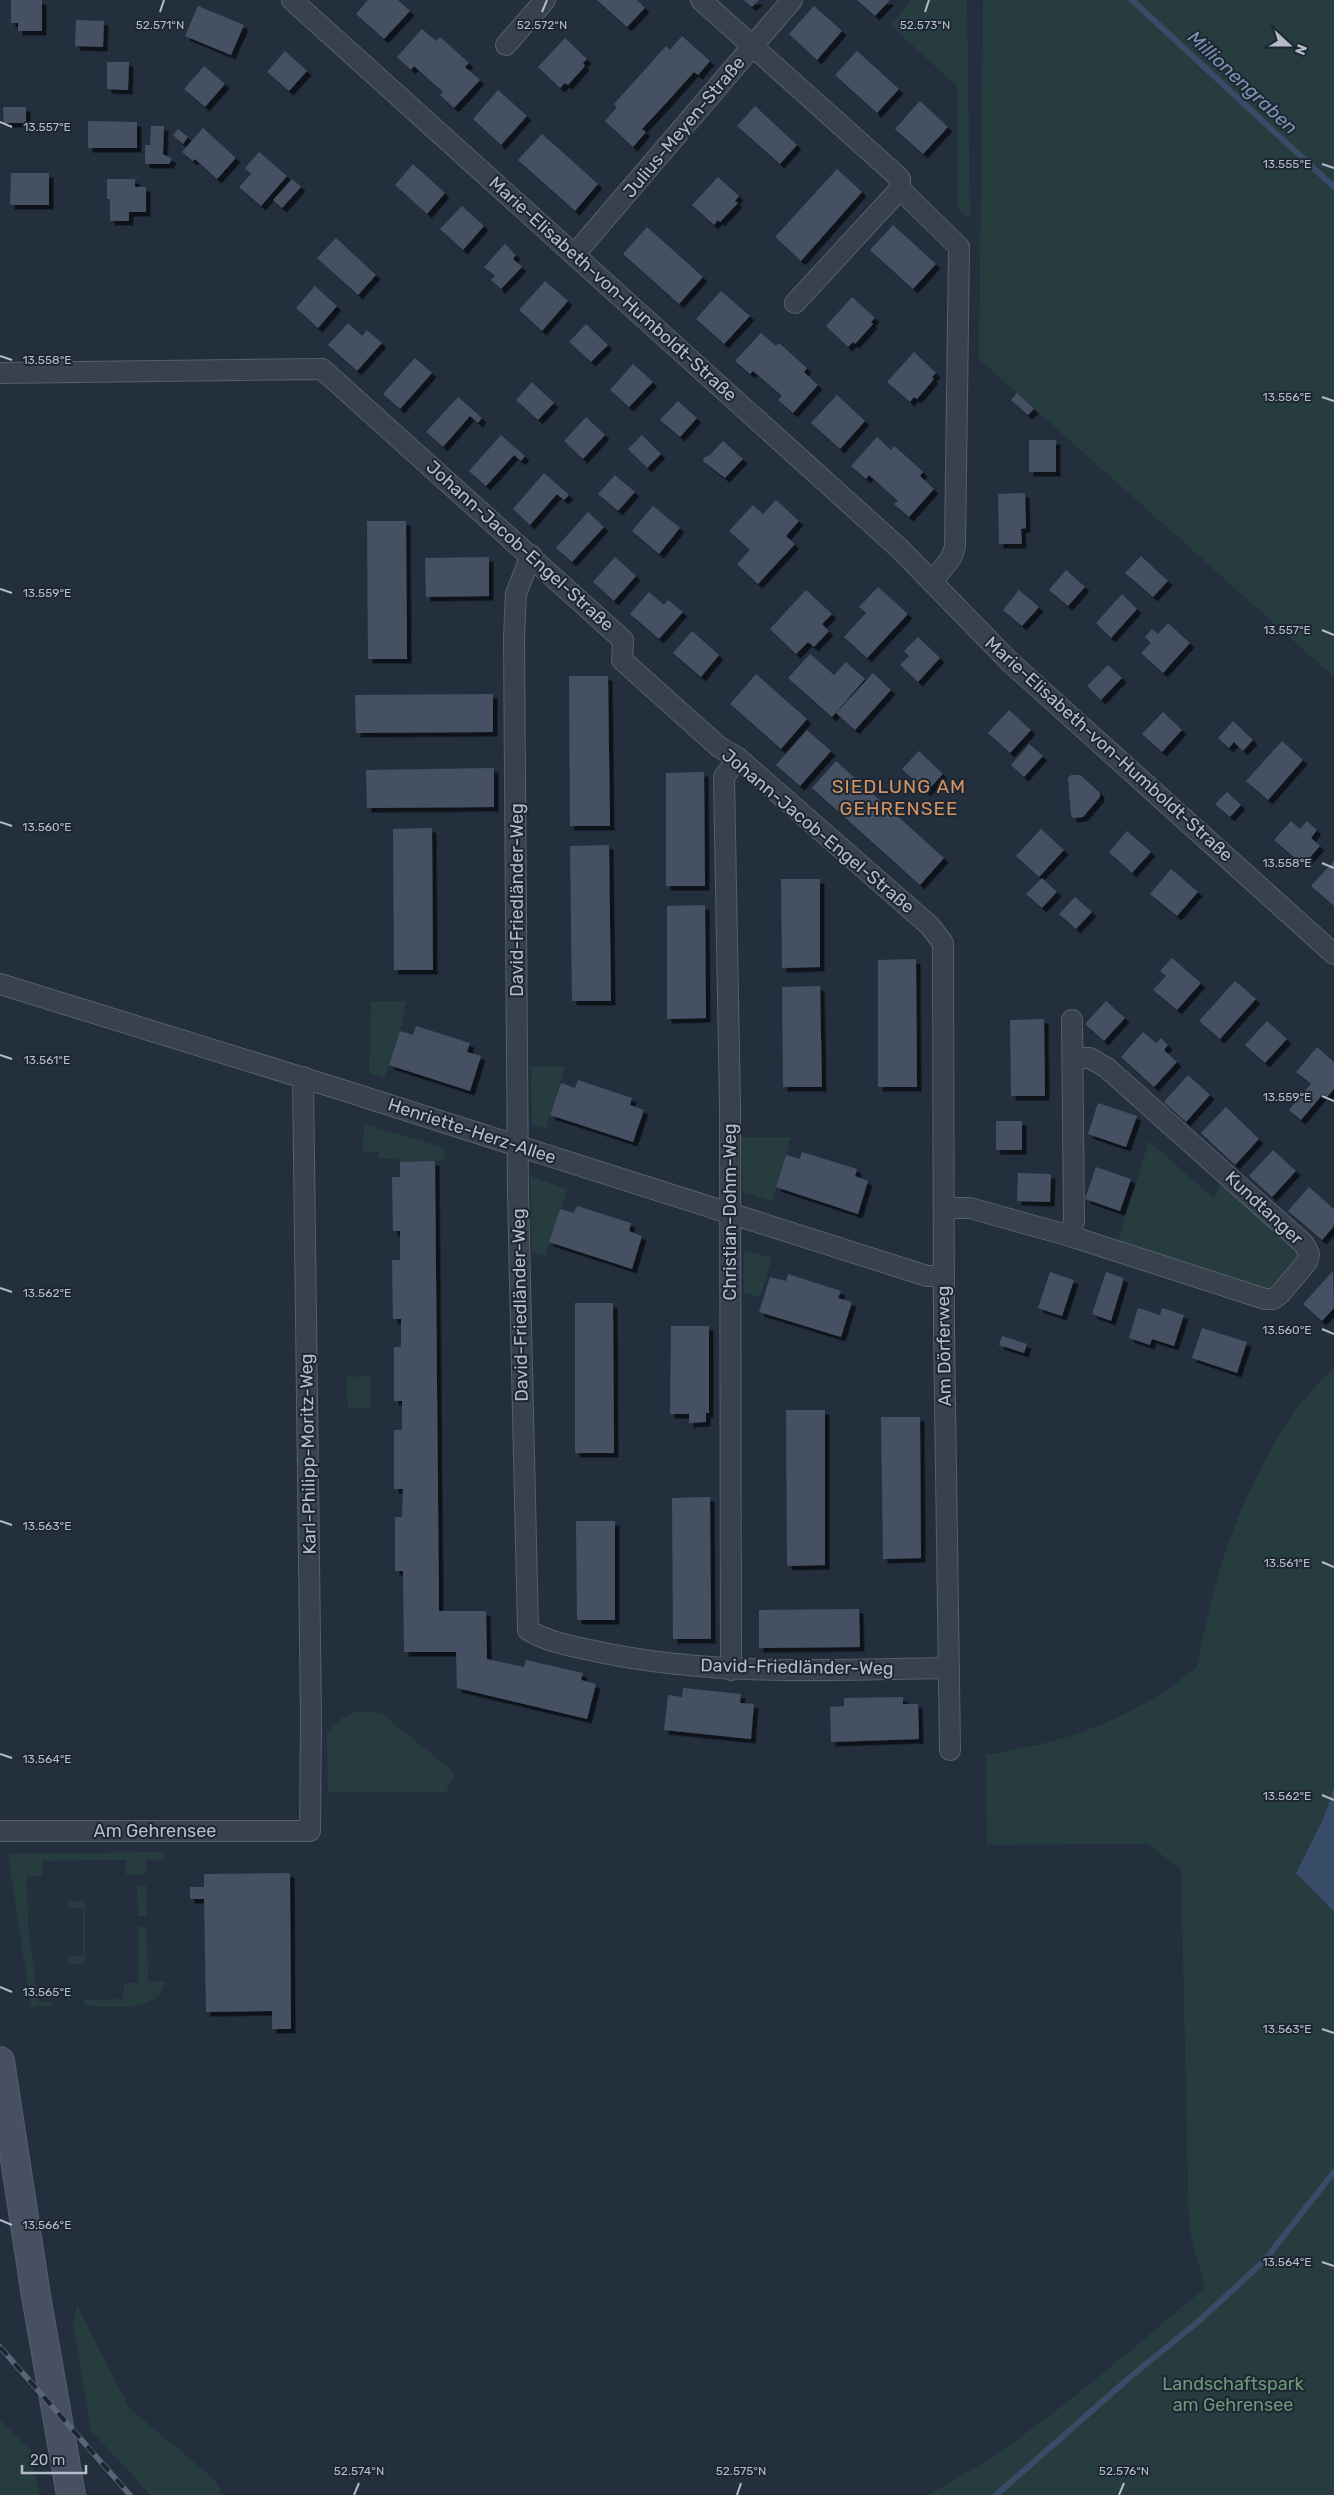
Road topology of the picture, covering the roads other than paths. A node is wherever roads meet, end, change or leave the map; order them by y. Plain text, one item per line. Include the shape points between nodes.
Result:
1 (292, 0) edge
2 (545, 0) edge
3 (701, 0) edge
4 (792, 0) edge
5 (506, 45) dead end
6 (751, 45) junction
7 (900, 189) junction
8 (576, 254) junction
9 (795, 304) dead end
10 (0, 373) edge
11 (531, 555) junction
12 (932, 582) junction
13 (738, 758) junction
14 (943, 942) joint
15 (1334, 954) edge
16 (0, 984) edge
17 (1072, 1020) dead end
18 (1073, 1058) junction
19 (303, 1077) junction
20 (518, 1146) junction
21 (944, 1208) junction
22 (730, 1213) junction
23 (1070, 1236) junction
24 (944, 1276) junction
25 (948, 1668) junction
26 (731, 1670) junction
27 (950, 1750) dead end
28 (0, 1831) edge
29 (310, 1831) joint
30 (0, 2061) edge
31 (71, 2495) edge

1 - 8 street, Marie-Elisabeth-von-Humboldt-Straße
2 - 5 street
3 - 6 street
4 - 6 street, Julius-Meyen-Straße
6 - 7 street via 894,173 900,179
6 - 8 street, Julius-Meyen-Straße via 740,63
7 - 9 street
7 - 12 street via 959,247 955,547 951,558
8 - 12 street, Marie-Elisabeth-von-Humboldt-Straße
10 - 11 street, Johann-Jacob-Engel-Straße via 322,369
11 - 13 street, Johann-Jacob-Engel-Straße via 623,640 622,660 719,747
11 - 20 street, David-Friedländer-Weg via 516,594 514,637
12 - 15 street, Marie-Elisabeth-von-Humboldt-Straße via 1012,663
13 - 14 street, Johann-Jacob-Engel-Straße via 930,926
13 - 22 street, Christian-Dohm-Weg via 724,777
14 - 21 street, Am Dörferweg
16 - 19 street, Henriette-Herz-Allee
17 - 18 street
18 - 23 street via 1074,1221
18 - 23 street, Kundtanger via 1090,1058 1107,1068 1304,1244 1309,1254 1307,1262 1280,1294 1265,1300
19 - 20 street, Henriette-Herz-Allee
19 - 29 street, Karl-Philipp-Moritz-Weg
20 - 22 street, Henriette-Herz-Allee
20 - 26 street, David-Friedländer-Weg via 528,1630 542,1639 637,1660
21 - 23 street, Kundtanger via 970,1208
21 - 24 street, Am Dörferweg
22 - 24 street, Henriette-Herz-Allee via 927,1276
22 - 26 street, Christian-Dohm-Weg
24 - 25 street, Am Dörferweg
25 - 26 street, David-Friedländer-Weg
25 - 27 street, Am Dörferweg
28 - 29 street, Am Gehrensee
30 - 31 main road

